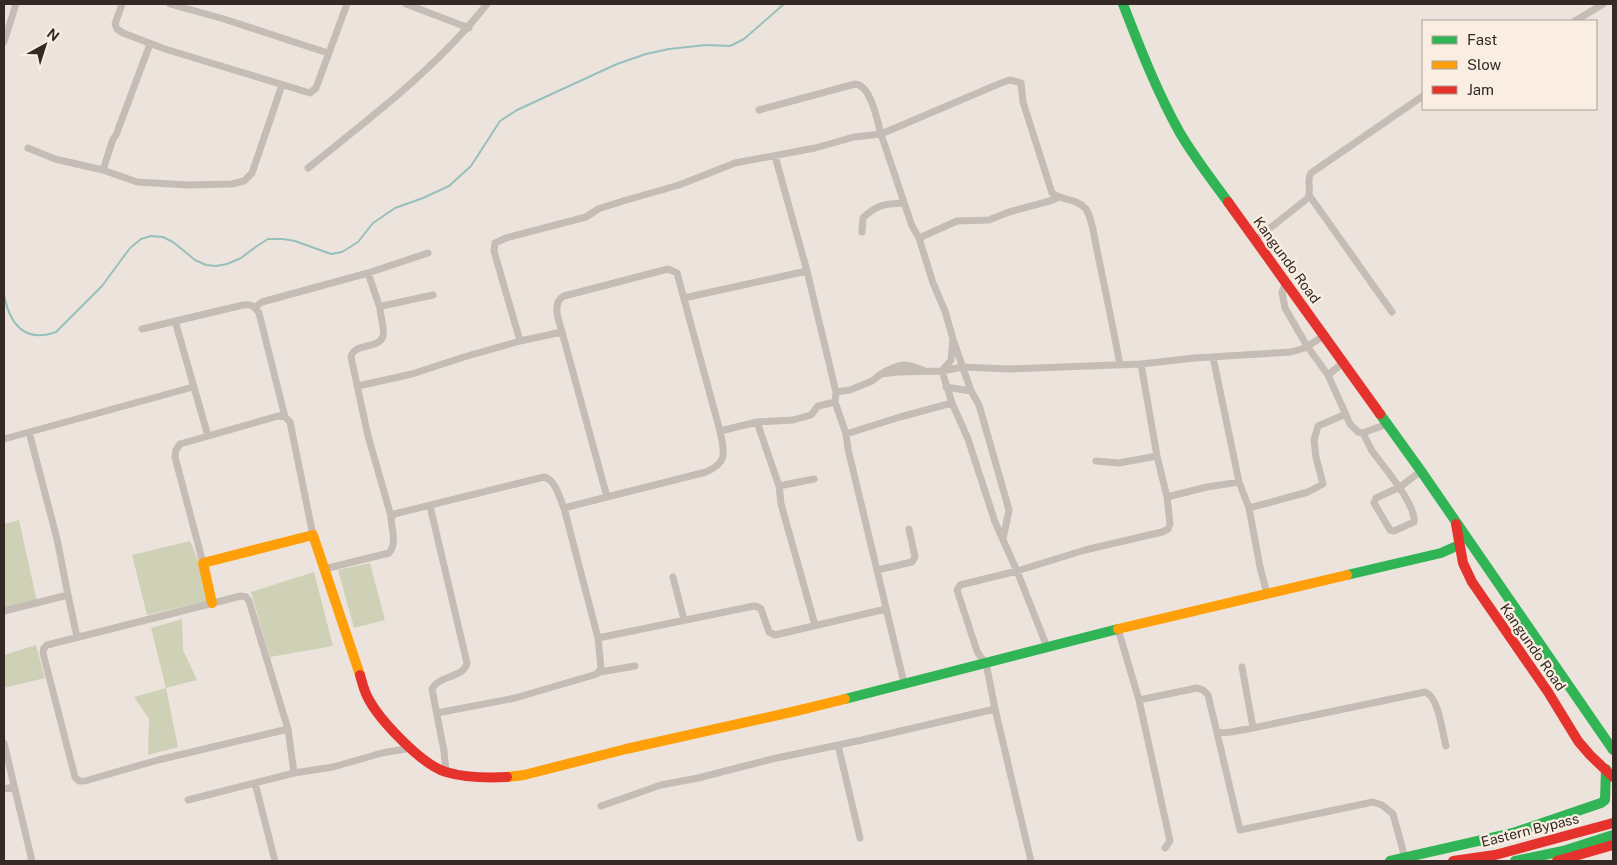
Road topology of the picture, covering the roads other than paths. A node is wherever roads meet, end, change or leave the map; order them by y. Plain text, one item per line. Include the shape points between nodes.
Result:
1 (16, 4) edge
2 (122, 4) edge
3 (170, 4) edge
4 (346, 4) edge
5 (406, 4) edge
6 (487, 4) edge
7 (1123, 4) edge
8 (1603, 4) edge
9 (1577, 20) edge
10 (469, 28) junction
11 (4, 42) edge
12 (150, 44) junction
13 (328, 53) junction
14 (282, 84) junction
15 (1422, 97) edge
16 (759, 110) dead end
17 (881, 134) junction
18 (28, 148) dead end
19 (776, 156) junction
20 (308, 168) dead end
21 (103, 170) junction
22 (1309, 195) junction
23 (1058, 197) junction
24 (904, 204) junction
25 (862, 232) dead end
26 (919, 238) junction
27 (1256, 240) junction
28 (428, 253) dead end
29 (807, 271) junction
30 (368, 273) junction
31 (1286, 282) junction
32 (433, 295) dead end
33 (684, 298) junction
34 (255, 307) junction
35 (380, 308) junction
36 (1392, 312) dead end
37 (176, 320) junction
38 (142, 329) dead end
39 (562, 332) junction
40 (1325, 335) junction
41 (953, 339) junction
42 (520, 341) junction
43 (1307, 346) junction
44 (1213, 357) junction
45 (1344, 362) junction
46 (1141, 364) junction
47 (1120, 365) junction
48 (963, 367) junction
49 (942, 371) junction
50 (1328, 375) junction
51 (358, 386) junction
52 (193, 387) junction
53 (946, 387) junction
54 (971, 391) junction
55 (836, 392) junction
56 (835, 402) junction
57 (952, 403) junction
58 (1346, 414) junction
59 (285, 417) junction
60 (757, 422) junction
61 (1387, 424) junction
62 (720, 430) junction
63 (29, 432) junction
64 (1363, 433) junction
65 (846, 434) junction
66 (208, 436) junction
67 (4, 439) edge
68 (1157, 456) junction
69 (1096, 461) dead end
70 (1421, 471) junction
71 (814, 479) dead end
72 (1239, 482) junction
73 (779, 486) junction
74 (1400, 488) junction
75 (607, 497) junction
76 (1167, 497) junction
77 (430, 506) junction
78 (564, 508) junction
79 (1249, 508) junction
80 (391, 516) junction
81 (1455, 519) junction
82 (909, 529) dead end
83 (313, 535) junction
84 (1003, 539) junction
85 (1459, 545) junction
86 (203, 563) junction
87 (324, 569) junction
88 (877, 570) junction
89 (1017, 571) junction
90 (673, 577) dead end
91 (1267, 594) junction
92 (68, 595) junction
93 (212, 603) junction
94 (886, 609) junction
95 (4, 611) edge
96 (684, 620) junction
97 (815, 625) junction
98 (1118, 628) junction
99 (77, 637) junction
100 (598, 638) junction
101 (1047, 647) junction
102 (986, 663) junction
103 (635, 666) dead end
104 (1242, 667) dead end
105 (600, 672) junction
106 (1563, 679) junction
107 (904, 683) junction
108 (1548, 692) junction
109 (1139, 700) junction
110 (995, 709) junction
111 (437, 713) junction
112 (288, 728) junction
113 (1253, 728) junction
114 (1217, 733) junction
115 (4, 743) edge
116 (838, 745) junction
117 (1446, 746) dead end
118 (411, 748) junction
119 (1613, 750) edge
120 (446, 772) junction
121 (294, 773) junction
122 (1610, 773) edge
123 (255, 784) junction
124 (14, 787) junction
125 (4, 789) edge
126 (188, 800) dead end
127 (601, 806) dead end
128 (1613, 822) edge
129 (1613, 836) edge
130 (860, 838) dead end
131 (1613, 845) edge
132 (1165, 848) dead end
133 (1405, 858) junction
134 (32, 861) edge
135 (275, 861) edge
136 (1031, 861) edge
137 (1390, 861) edge
138 (1453, 861) edge
139 (1515, 861) edge
140 (1557, 861) edge

1 - 11 street
2 - 12 street via 115,24 117,29
3 - 13 street
4 - 13 street
5 - 10 street
6 - 10 street
7 - 27 main road, Kangundo Road via 1174,123
8 - 9 street
10 - 20 street via 415,81
12 - 14 street
12 - 21 street
13 - 14 street via 316,88 310,93
14 - 21 street via 252,173 244,181 188,185 137,182
15 - 22 street via 1311,174 1308,179
16 - 17 street via 860,84 870,98
17 - 19 street via 854,137
17 - 23 street via 1001,82 1021,83 1023,102 1052,193
17 - 24 street
18 - 21 street via 55,159
19 - 29 street
19 - 42 street via 735,163 586,217 495,243 494,251
22 - 27 street
22 - 36 street
23 - 26 street via 989,220 957,220
23 - 47 street via 1076,201 1087,211
24 - 25 street via 881,205 872,209 863,218
24 - 26 street
26 - 41 street
27 - 31 main road, Kangundo Road
28 - 30 street
29 - 33 street
29 - 55 street
30 - 34 street via 262,302
30 - 35 street
31 - 40 main road, Kangundo Road
31 - 43 street via 1282,292 1285,308
32 - 35 street
33 - 39 street via 677,273 668,269 564,296 556,305
33 - 62 street
34 - 37 street via 243,305
34 - 59 street
35 - 51 street via 382,339 352,353
37 - 38 street
37 - 52 street
39 - 42 street
39 - 75 street
40 - 43 street
40 - 45 main road, Kangundo Road
41 - 48 street
41 - 49 street via 951,360
42 - 51 street via 412,374
43 - 44 street via 1291,352
43 - 50 street
44 - 46 street
44 - 72 street
45 - 50 street
45 - 61 main road, Kangundo Road
46 - 47 street
46 - 68 street
47 - 48 street via 1008,369
48 - 49 street
48 - 54 street
49 - 53 street
49 - 55 street via 881,374 850,390
50 - 58 street
51 - 80 street via 368,436
52 - 63 street
52 - 66 street
53 - 54 street
53 - 57 street
54 - 84 street via 981,412 1009,510
55 - 56 street
56 - 60 street via 818,406 811,415 793,420
56 - 65 street
57 - 65 street
57 - 84 street
58 - 64 street via 1350,424
58 - 79 street via 1318,426 1314,440 1324,484 1308,492
59 - 66 street via 278,416
59 - 83 street via 290,422
60 - 62 street
60 - 73 street
61 - 64 street
61 - 70 main road, Kangundo Road
62 - 75 street via 723,461 714,468
63 - 67 street
63 - 92 street via 57,538
64 - 74 street
65 - 88 street
66 - 86 street via 180,444 175,457
68 - 69 street via 1120,463
68 - 76 street
70 - 74 street
70 - 81 main road, Kangundo Road
71 - 73 street
72 - 76 street
72 - 79 street
73 - 97 street via 781,504
74 - 74 street via 1374,500 1392,531 1414,522
75 - 78 street
76 - 89 street via 1170,524 1162,532 1085,550
77 - 78 street via 544,477 553,482
77 - 80 street
77 - 111 street via 467,663 463,670 434,685
78 - 100 street
79 - 91 street
80 - 87 street via 394,543 389,553
81 - 85 main road, Kangundo Road
81 - 106 main road, Kangundo Road
82 - 88 street via 915,557 912,562
83 - 86 main road
83 - 87 main road
84 - 89 street
85 - 91 main road via 1441,553
85 - 108 main road, Kangundo Road via 1472,582
86 - 93 main road
87 - 118 main road via 367,696 379,715
88 - 94 street
89 - 101 street
89 - 102 street via 957,588 977,651
90 - 96 street
91 - 98 main road
92 - 95 street
92 - 99 street
93 - 99 street
93 - 112 street via 242,596 249,601
94 - 97 street
94 - 107 street
96 - 97 street via 754,606 761,610 771,634 775,636
96 - 100 street
98 - 101 main road
98 - 109 street
99 - 112 street via 47,645 43,653 75,777 79,781
100 - 105 street
101 - 102 main road
102 - 107 main road
102 - 110 street
103 - 105 street
104 - 113 street
105 - 111 street via 515,698
106 - 108 main road via 1555,680
106 - 119 main road, Kangundo Road
107 - 120 main road via 524,775 492,778
108 - 122 main road, Kangundo Road via 1578,740
109 - 114 street via 1197,688 1203,690 1208,695
109 - 132 street via 1170,841
110 - 116 street
110 - 136 street
111 - 120 street
112 - 121 street
113 - 114 street
113 - 117 street via 1425,692 1430,694 1436,705
114 - 133 street via 1240,830 1373,802 1393,814
115 - 124 street
116 - 127 street via 661,785
116 - 130 street
118 - 120 main road via 430,765
118 - 121 street
121 - 123 street
122 - 133 main road via 1604,802 1513,832
123 - 126 street
123 - 135 street
124 - 125 street
124 - 134 street
128 - 138 main road, Eastern Bypass via 1496,855
129 - 139 main road, Eastern Bypass
131 - 140 main road
133 - 137 main road

